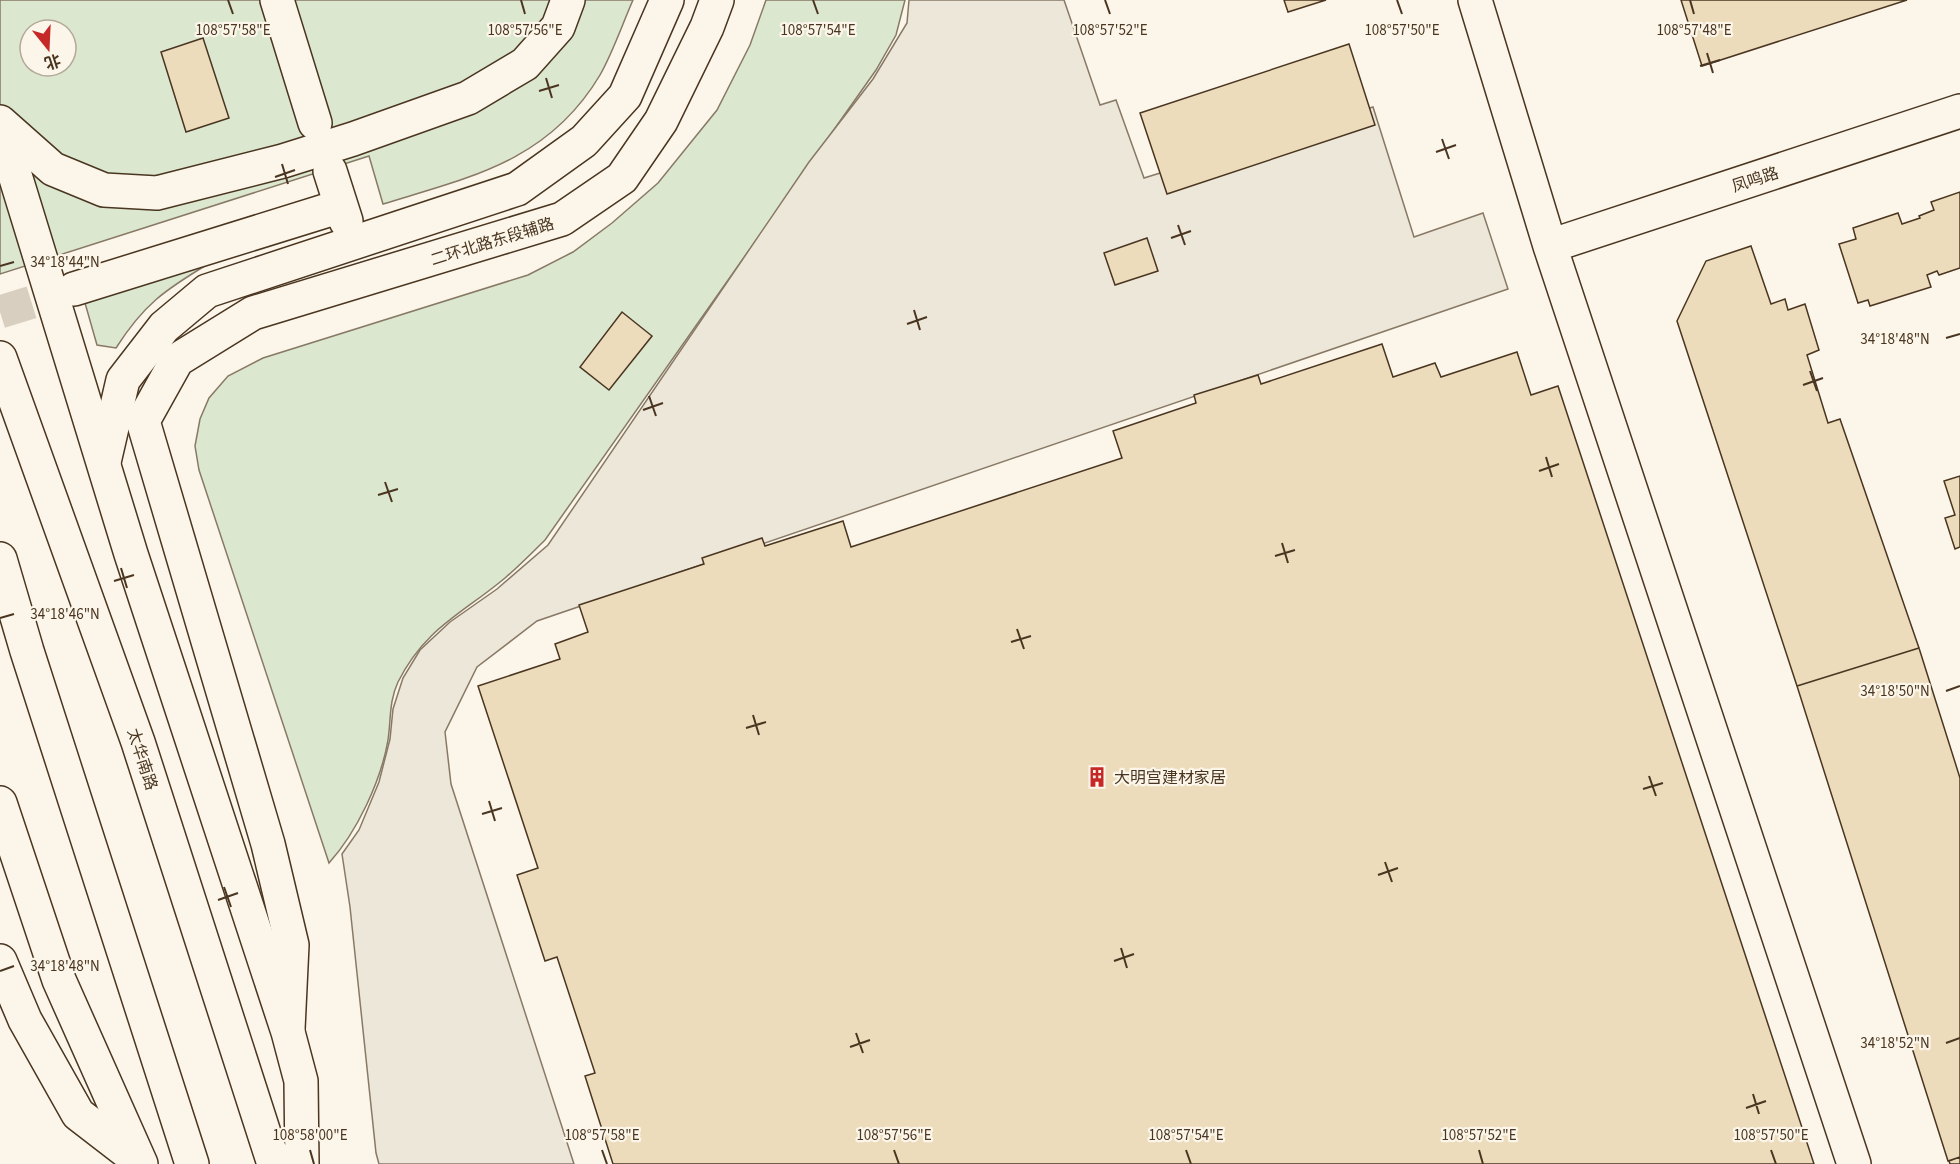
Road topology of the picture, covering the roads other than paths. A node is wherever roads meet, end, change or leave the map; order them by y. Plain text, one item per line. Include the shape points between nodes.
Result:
1 (277, 0) edge
2 (568, 0) edge
3 (667, 0) edge
4 (717, 0) edge
5 (1475, 0) edge
6 (1960, 111) edge
7 (315, 123) dead end
8 (0, 124) edge
9 (330, 171) dead end
10 (1550, 246) junction
11 (74, 289) tunnel mouth
12 (0, 358) edge
13 (104, 462) junction
14 (0, 559) edge
15 (0, 803) edge
16 (0, 961) edge
17 (288, 1032) junction
18 (140, 1162) edge
19 (192, 1164) edge
20 (274, 1164) edge
21 (302, 1164) edge
22 (1854, 1164) edge

1 - 7 main road
2 - 8 main road via 558,27 525,64 468,98 353,140 157,193 104,190 52,169
3 - 13 main road via 625,96 584,141 517,189 207,291 164,327 123,380
4 - 17 main road, 二环北路东段辅路 via 661,121 621,178 562,219 362,272 253,313 177,360 143,421 268,844 292,945
5 - 10 main road
6 - 10 main road, 凤鸣路
8 - 13 main road
9 - 11 main road via 344,213
10 - 22 main road
12 - 20 main road, 太华南路 via 138,742
13 - 17 main road
14 - 19 main road
15 - 18 main road via 59,980
16 - 18 main road via 24,1020 78,1114
17 - 21 main road via 301,1081

